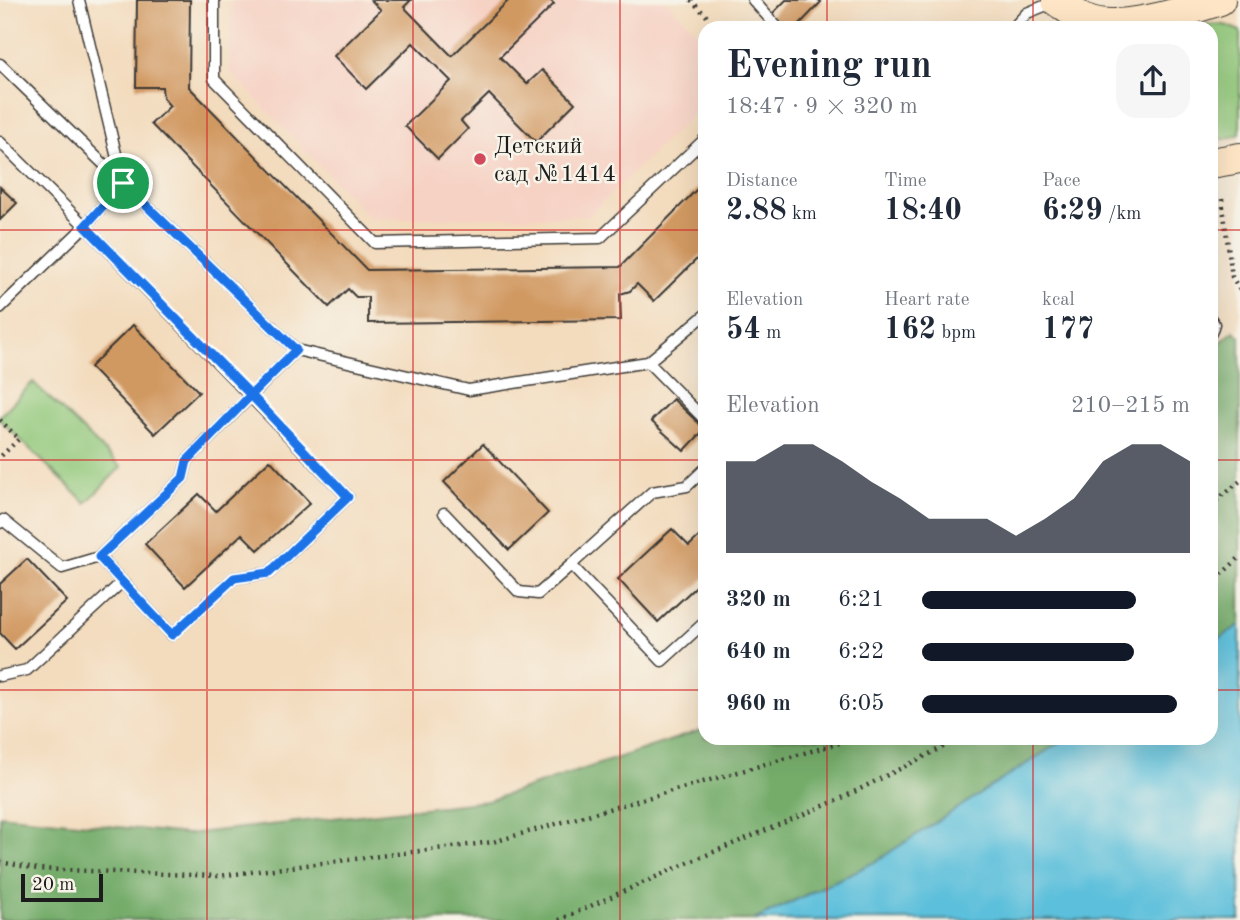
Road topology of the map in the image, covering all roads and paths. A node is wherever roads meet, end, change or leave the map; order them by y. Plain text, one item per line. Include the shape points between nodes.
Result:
1 (79, 0) edge
2 (214, 0) edge
3 (691, 0) edge
4 (752, 0) edge
5 (1057, 0) edge
6 (1203, 5) edge
7 (1240, 10) edge
8 (711, 21) edge
9 (772, 21) edge
10 (1020, 21) edge
11 (1070, 21) edge
12 (1092, 21) edge
13 (1130, 21) edge
14 (1171, 21) edge
15 (0, 64) edge
16 (0, 142) edge
17 (698, 146) edge
18 (1240, 158) edge
19 (1218, 162) edge
20 (123, 183) junction
21 (1222, 199) dead end
22 (85, 226) junction
23 (1240, 290) edge
24 (0, 308) edge
25 (698, 321) edge
26 (296, 350) junction
27 (648, 362) junction
28 (251, 395) junction
29 (698, 413) edge
30 (0, 420) edge
31 (0, 457) edge
32 (698, 475) edge
33 (1240, 481) edge
34 (1218, 499) edge
35 (444, 513) dead end
36 (0, 523) edge
37 (99, 557) junction
38 (1240, 557) edge
39 (571, 565) junction
40 (1218, 577) edge
41 (122, 582) junction
42 (698, 628) edge
43 (0, 676) edge
44 (832, 745) edge
45 (947, 745) edge
46 (0, 862) edge
47 (559, 920) edge

1 - 20 lane
2 - 17 lane via 214,79 375,243 600,238
3 - 8 path
4 - 9 lane
5 - 10 lane
5 - 11 street
5 - 12 street
6 - 7 street
6 - 13 street
6 - 14 street
15 - 20 lane
16 - 22 lane
18 - 19 street
20 - 22 lane
20 - 26 lane
21 - 23 path via 1232,277
22 - 24 lane
22 - 28 lane
25 - 27 lane
26 - 27 lane via 468,390
26 - 28 lane
27 - 29 lane
28 - 37 lane via 187,461 183,478
28 - 41 lane via 348,497 269,573 234,578 172,635
30 - 31 path via 19,439
32 - 39 lane via 687,486 652,492
33 - 34 path
35 - 39 lane via 519,592 538,594
36 - 37 lane via 3,520 62,568
37 - 41 lane
38 - 40 path
39 - 42 lane via 662,660
41 - 43 lane via 27,670
44 - 46 path via 493,842 218,876 37,869
45 - 47 path via 840,799

